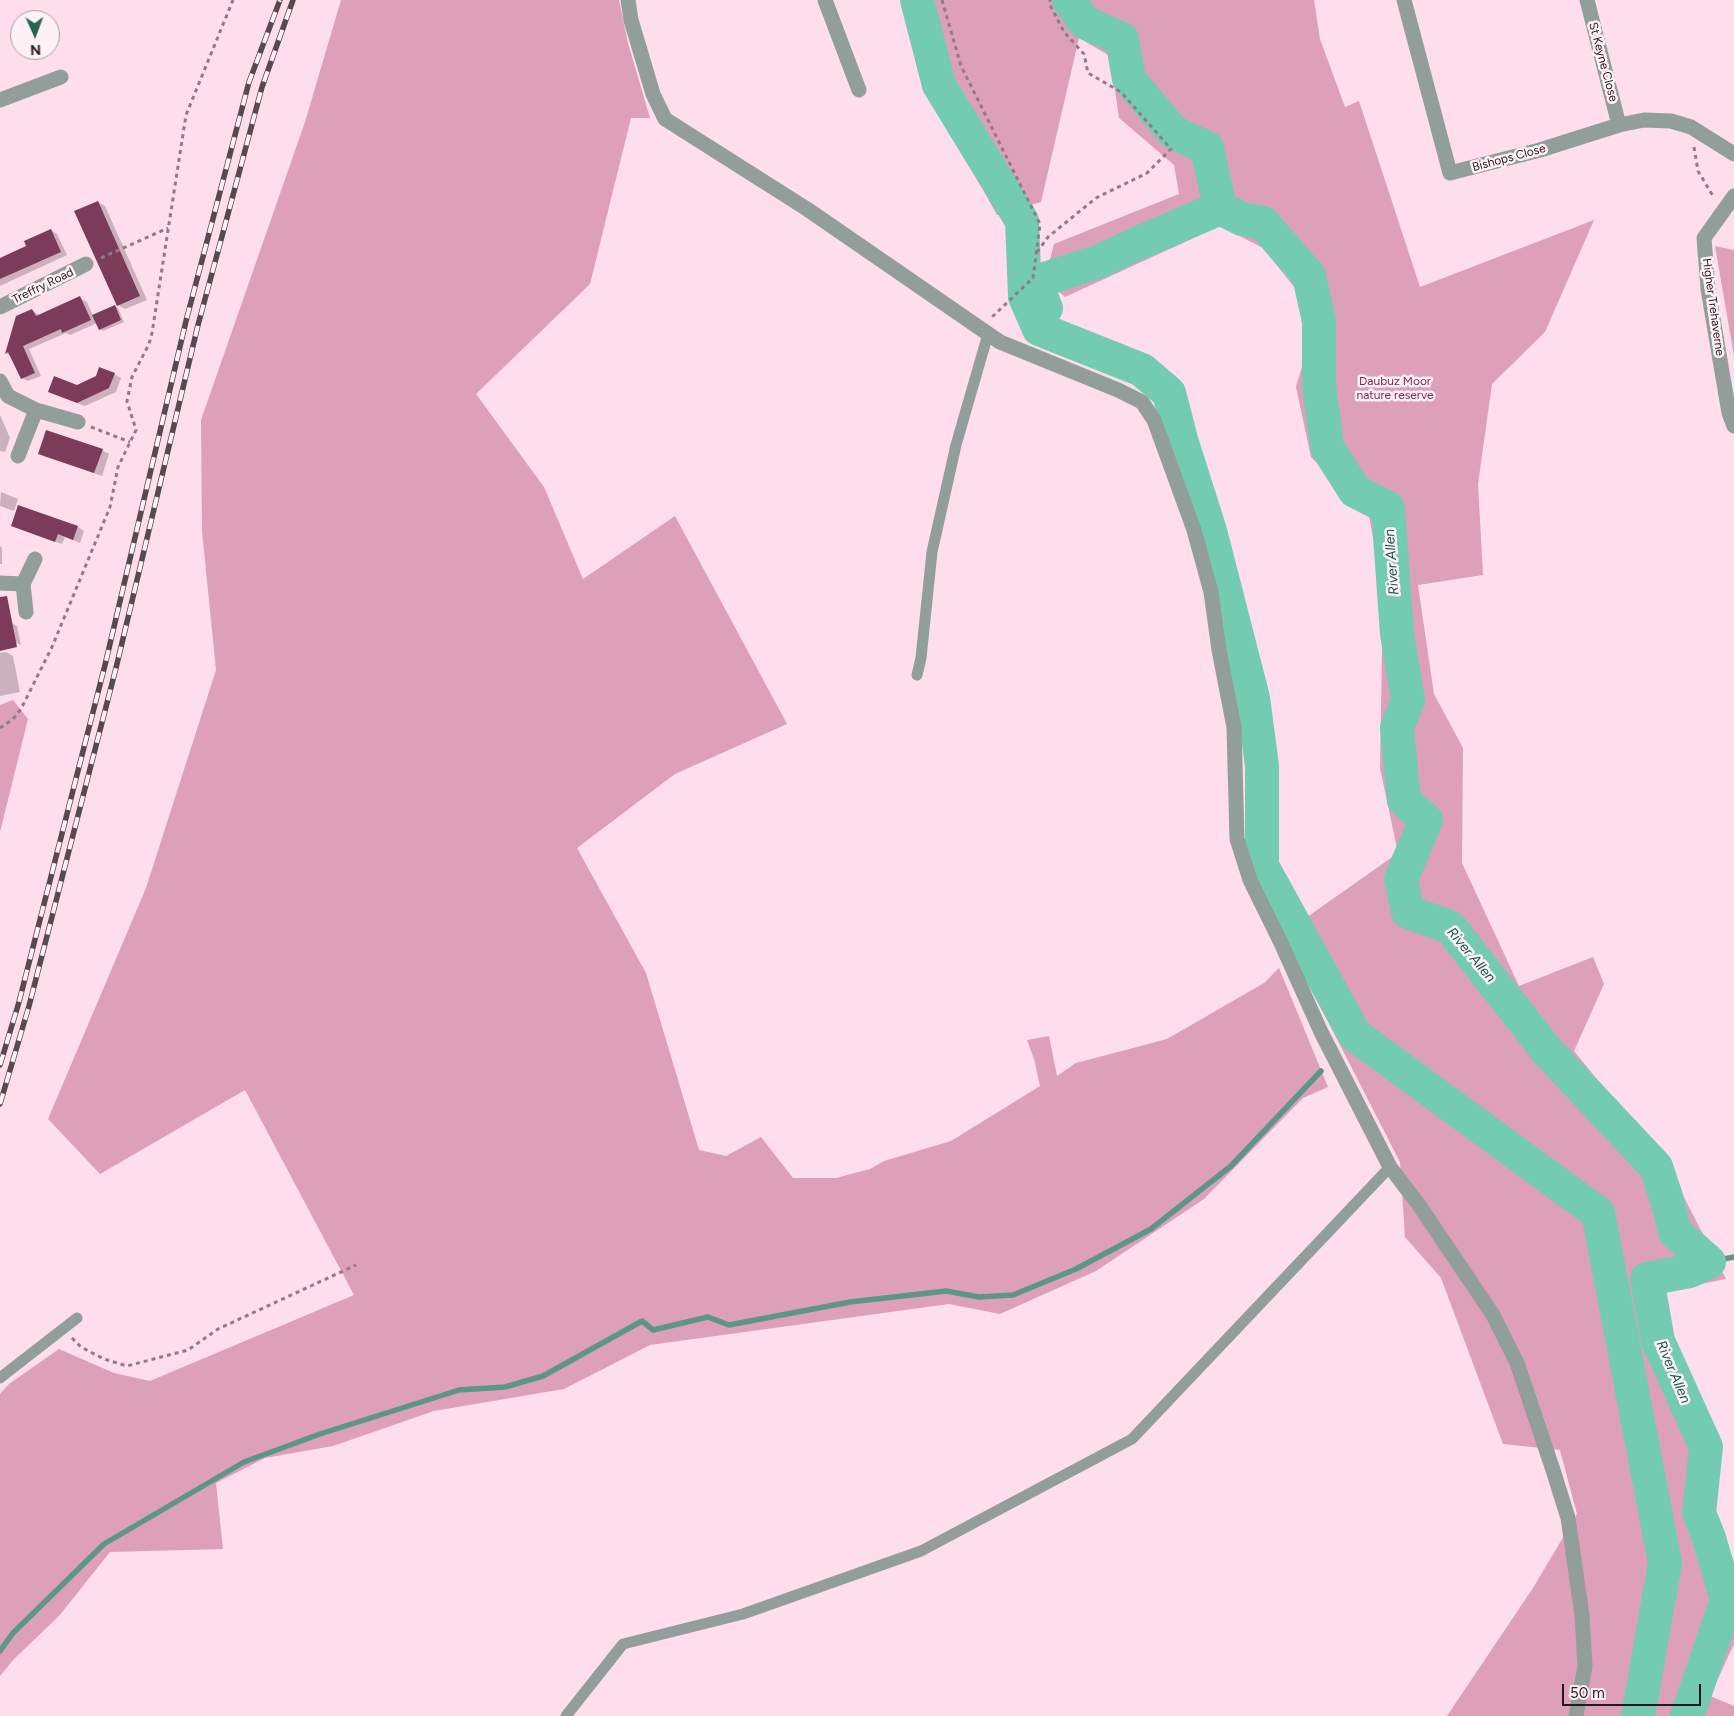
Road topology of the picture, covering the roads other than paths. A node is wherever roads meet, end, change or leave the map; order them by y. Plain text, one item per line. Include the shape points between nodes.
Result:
1 (628, 0) edge
2 (825, 0) edge
3 (1404, 0) edge
4 (1586, 0) edge
5 (62, 78) dead end
6 (859, 90) dead end
7 (0, 100) edge
8 (1619, 124) junction
9 (1734, 154) edge
10 (1732, 200) edge
11 (86, 264) road end
12 (0, 307) edge
13 (984, 331) junction
14 (0, 381) edge
15 (36, 410) junction
16 (78, 422) road end
17 (1734, 426) edge
18 (18, 456) dead end
19 (35, 559) dead end
20 (0, 583) edge
21 (23, 584) junction
22 (26, 612) dead end
23 (917, 674) dead end
24 (1390, 1167) junction
25 (77, 1318) dead end
26 (0, 1378) edge
27 (566, 1716) edge
28 (1576, 1716) edge

1 - 13 street via 653,94 665,120 807,210
2 - 6 street
3 - 8 street, Bishops Close via 1450,173 1540,150
4 - 8 street, St Keyne Close
5 - 7 street
8 - 9 street, Bishops Close via 1671,120 1691,127
10 - 17 street, Higher Trehaverne via 1704,238 1708,289
11 - 12 street, Treffry Road
13 - 23 lane via 932,552
13 - 24 street via 1000,342 1142,402 1154,420 1194,530 1211,592 1234,727 1237,839 1250,880 1321,1032
14 - 15 street via 8,396
15 - 16 street
15 - 18 street
19 - 21 street
20 - 21 street
21 - 22 street
24 - 27 lane via 1132,1439 922,1551 743,1614 623,1644
24 - 28 street via 1493,1314 1520,1372 1568,1518 1582,1614 1585,1666
25 - 26 lane

